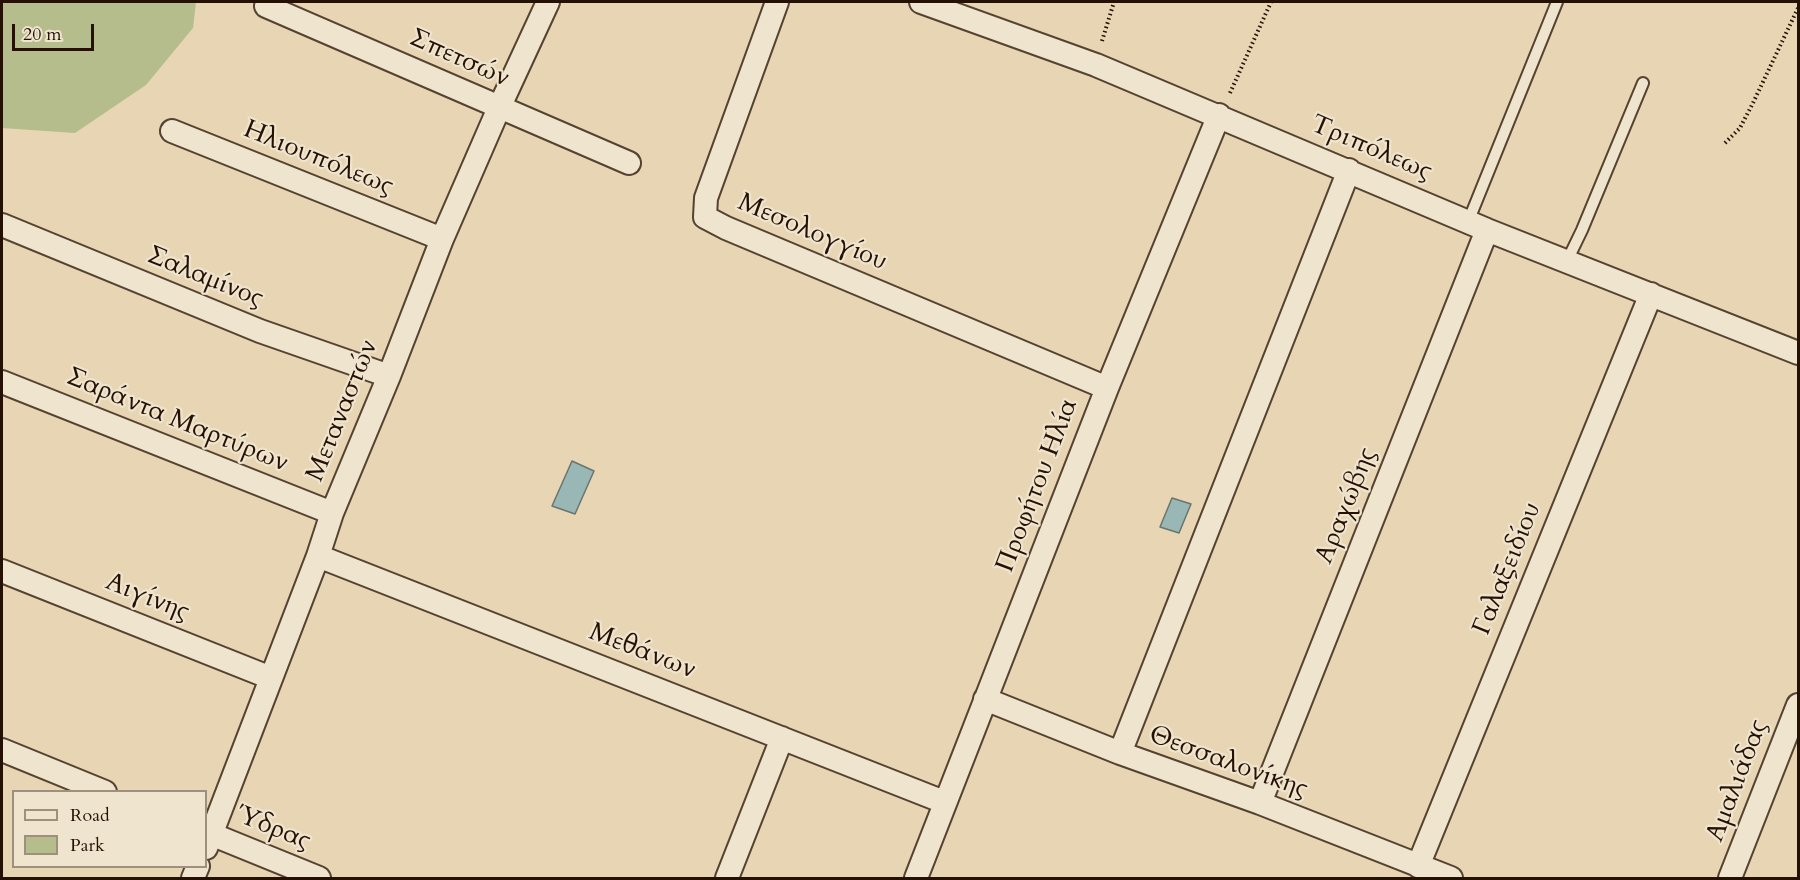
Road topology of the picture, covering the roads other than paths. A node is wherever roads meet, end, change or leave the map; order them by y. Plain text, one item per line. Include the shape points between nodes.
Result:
1 (548, 2) edge
2 (777, 2) edge
3 (921, 2) edge
4 (1557, 2) edge
5 (266, 6) dead end
6 (1643, 83) dead end
7 (499, 108) junction
8 (1219, 116) junction
9 (172, 131) dead end
10 (629, 163) dead end
11 (1348, 171) junction
12 (2, 225) edge
13 (1477, 226) junction
14 (442, 240) junction
15 (1567, 261) junction
16 (1651, 294) junction
17 (1798, 353) edge
18 (389, 376) junction
19 (2, 382) edge
20 (1107, 388) junction
21 (332, 513) junction
22 (318, 556) junction
23 (2, 570) edge
24 (271, 678) junction
25 (985, 699) junction
26 (1798, 705) edge
27 (782, 738) junction
28 (2, 750) edge
29 (1120, 753) junction
30 (100, 790) edge
31 (944, 802) junction
32 (1260, 803) junction
33 (207, 838) edge
34 (1418, 866) junction
35 (319, 879) edge
36 (727, 879) edge
37 (916, 879) edge
38 (1451, 879) edge
39 (1730, 879) edge

1 - 7 street, Μεταναστών
2 - 20 street, Μεσολογγίου via 706,198 705,217
3 - 8 street, Τριπόλεως via 1096,64
4 - 13 lane
5 - 7 street, Σπετσών
6 - 15 lane
7 - 10 street, Σπετσών
7 - 14 street, Μεταναστών
8 - 11 street, Τριπόλεως
8 - 20 street, Προφήτου Ηλία
9 - 14 street, Ηλιουπόλεως
11 - 13 street, Τριπόλεως
11 - 29 street
12 - 18 street, Σαλαμίνος via 260,331
13 - 15 street, Τριπόλεως
13 - 32 street, Αραχώβης
14 - 18 street, Μεταναστών
15 - 16 street, Τριπόλεως
16 - 17 street, Τριπόλεως
16 - 34 street, Γαλαξειδίου
18 - 21 street, Μεταναστών
19 - 21 street, Σαράντα Μαρτύρων
20 - 25 street, Προφήτου Ηλία
21 - 22 street, Μεταναστών
22 - 24 street, Μεταναστών
22 - 27 street, Μεθάνων
23 - 24 street, Αιγίνης
24 - 33 street, Μεταναστών
25 - 29 street, Θεσσαλονίκης
25 - 31 street, Προφήτου Ηλία
26 - 39 street, Αμαλιάδας
27 - 31 street, Μεθάνων
27 - 36 street
28 - 30 street
29 - 32 street, Θεσσαλονίκης
31 - 37 street, Προφήτου Ηλία
32 - 34 street, Θεσσαλονίκης
33 - 35 street, Ύδρας
34 - 38 street, Θεσσαλονίκης

